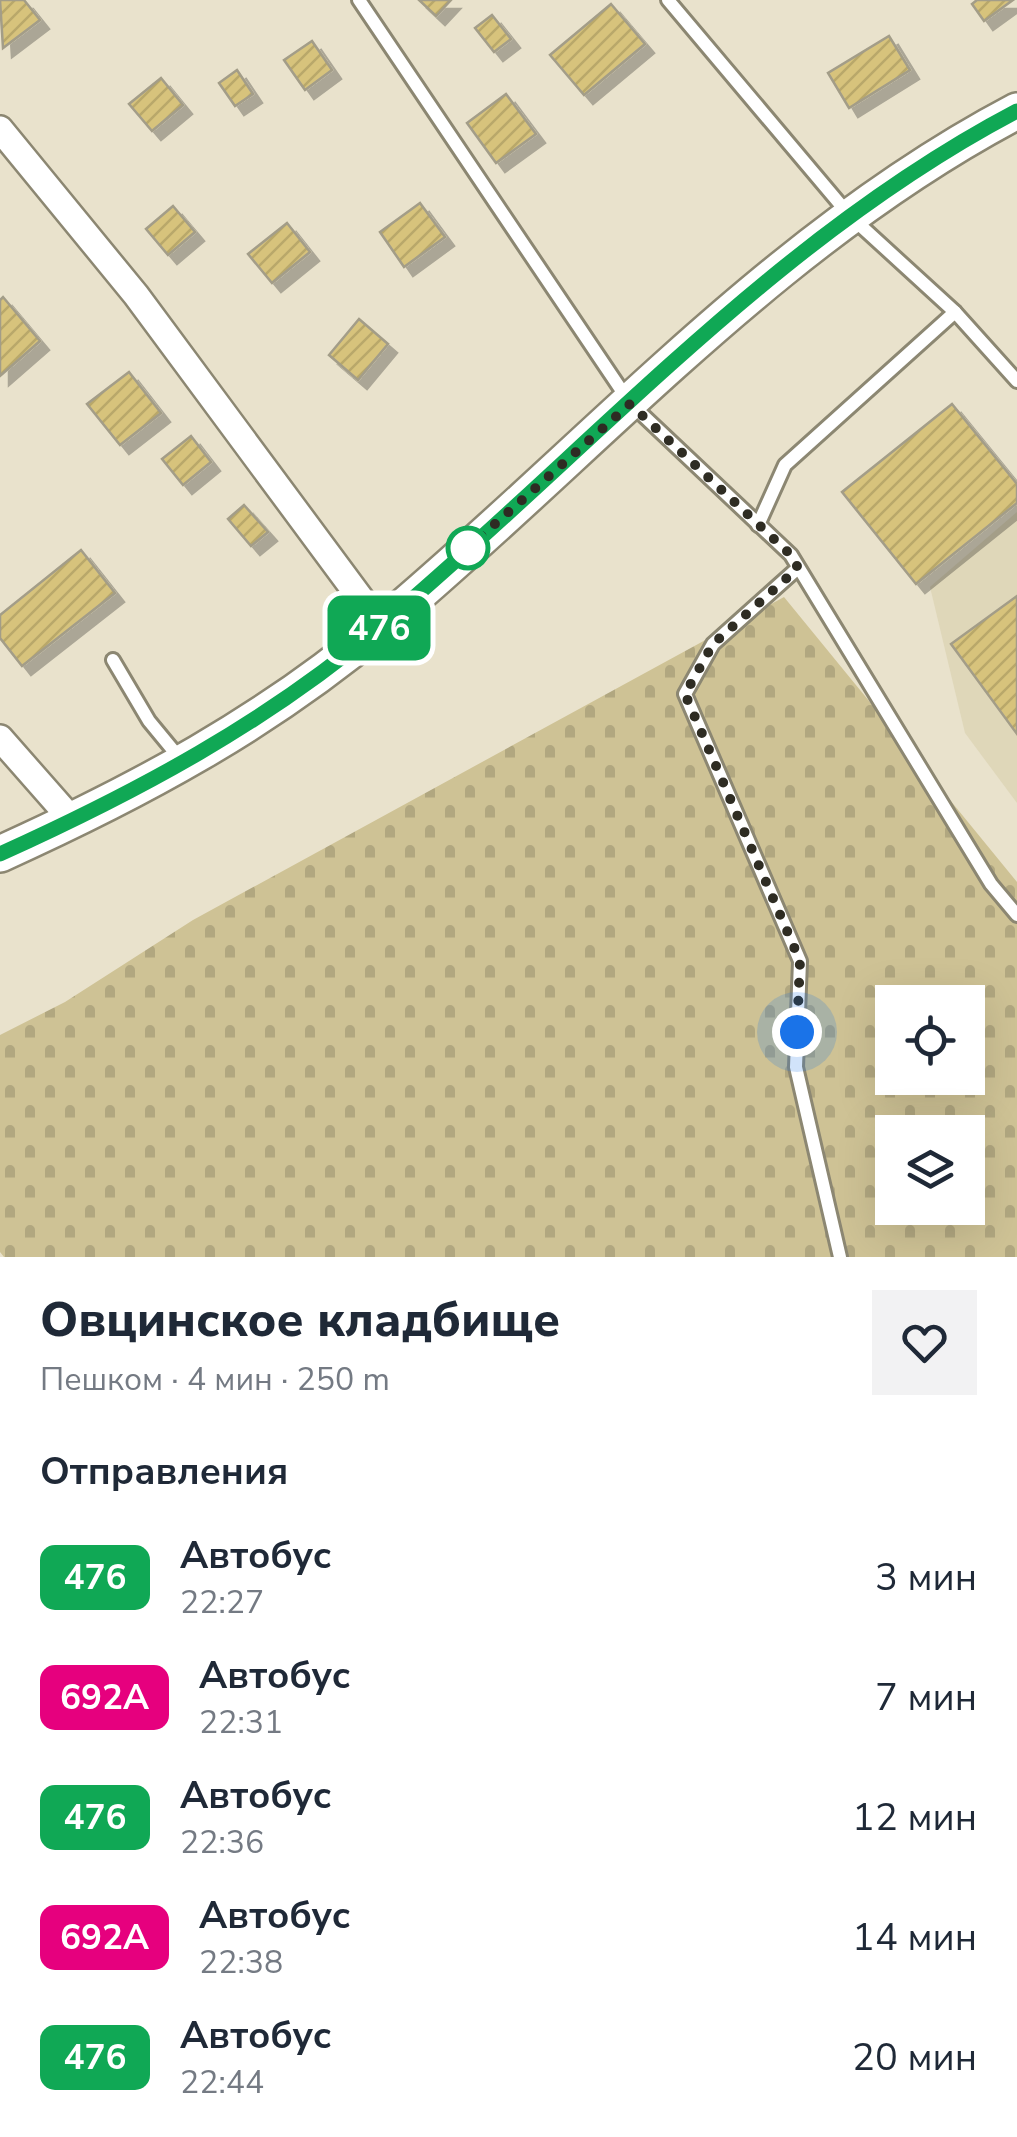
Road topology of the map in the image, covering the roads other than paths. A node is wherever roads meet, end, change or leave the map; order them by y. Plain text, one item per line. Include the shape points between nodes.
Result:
1 (360, 0) edge
2 (668, 0) edge
3 (1017, 111) edge
4 (0, 129) edge
5 (850, 216) junction
6 (955, 312) junction
7 (1017, 381) edge
8 (630, 404) junction
9 (758, 525) junction
10 (798, 568) junction
11 (381, 626) junction
12 (113, 660) dead end
13 (0, 738) edge
14 (185, 764) junction
15 (73, 821) junction
16 (0, 854) edge
17 (1017, 915) edge
18 (840, 1257) edge

1 - 8 lane
2 - 5 lane
3 - 5 main road
4 - 11 street via 136,295
5 - 6 lane
5 - 8 main road
6 - 7 lane
6 - 9 lane via 784,464
8 - 9 lane
8 - 11 main road
9 - 10 lane
10 - 17 lane via 991,884
10 - 18 lane via 713,644 685,694 800,961 796,1067
11 - 14 main road
12 - 14 lane via 149,721
13 - 15 street
14 - 15 main road
15 - 16 main road

